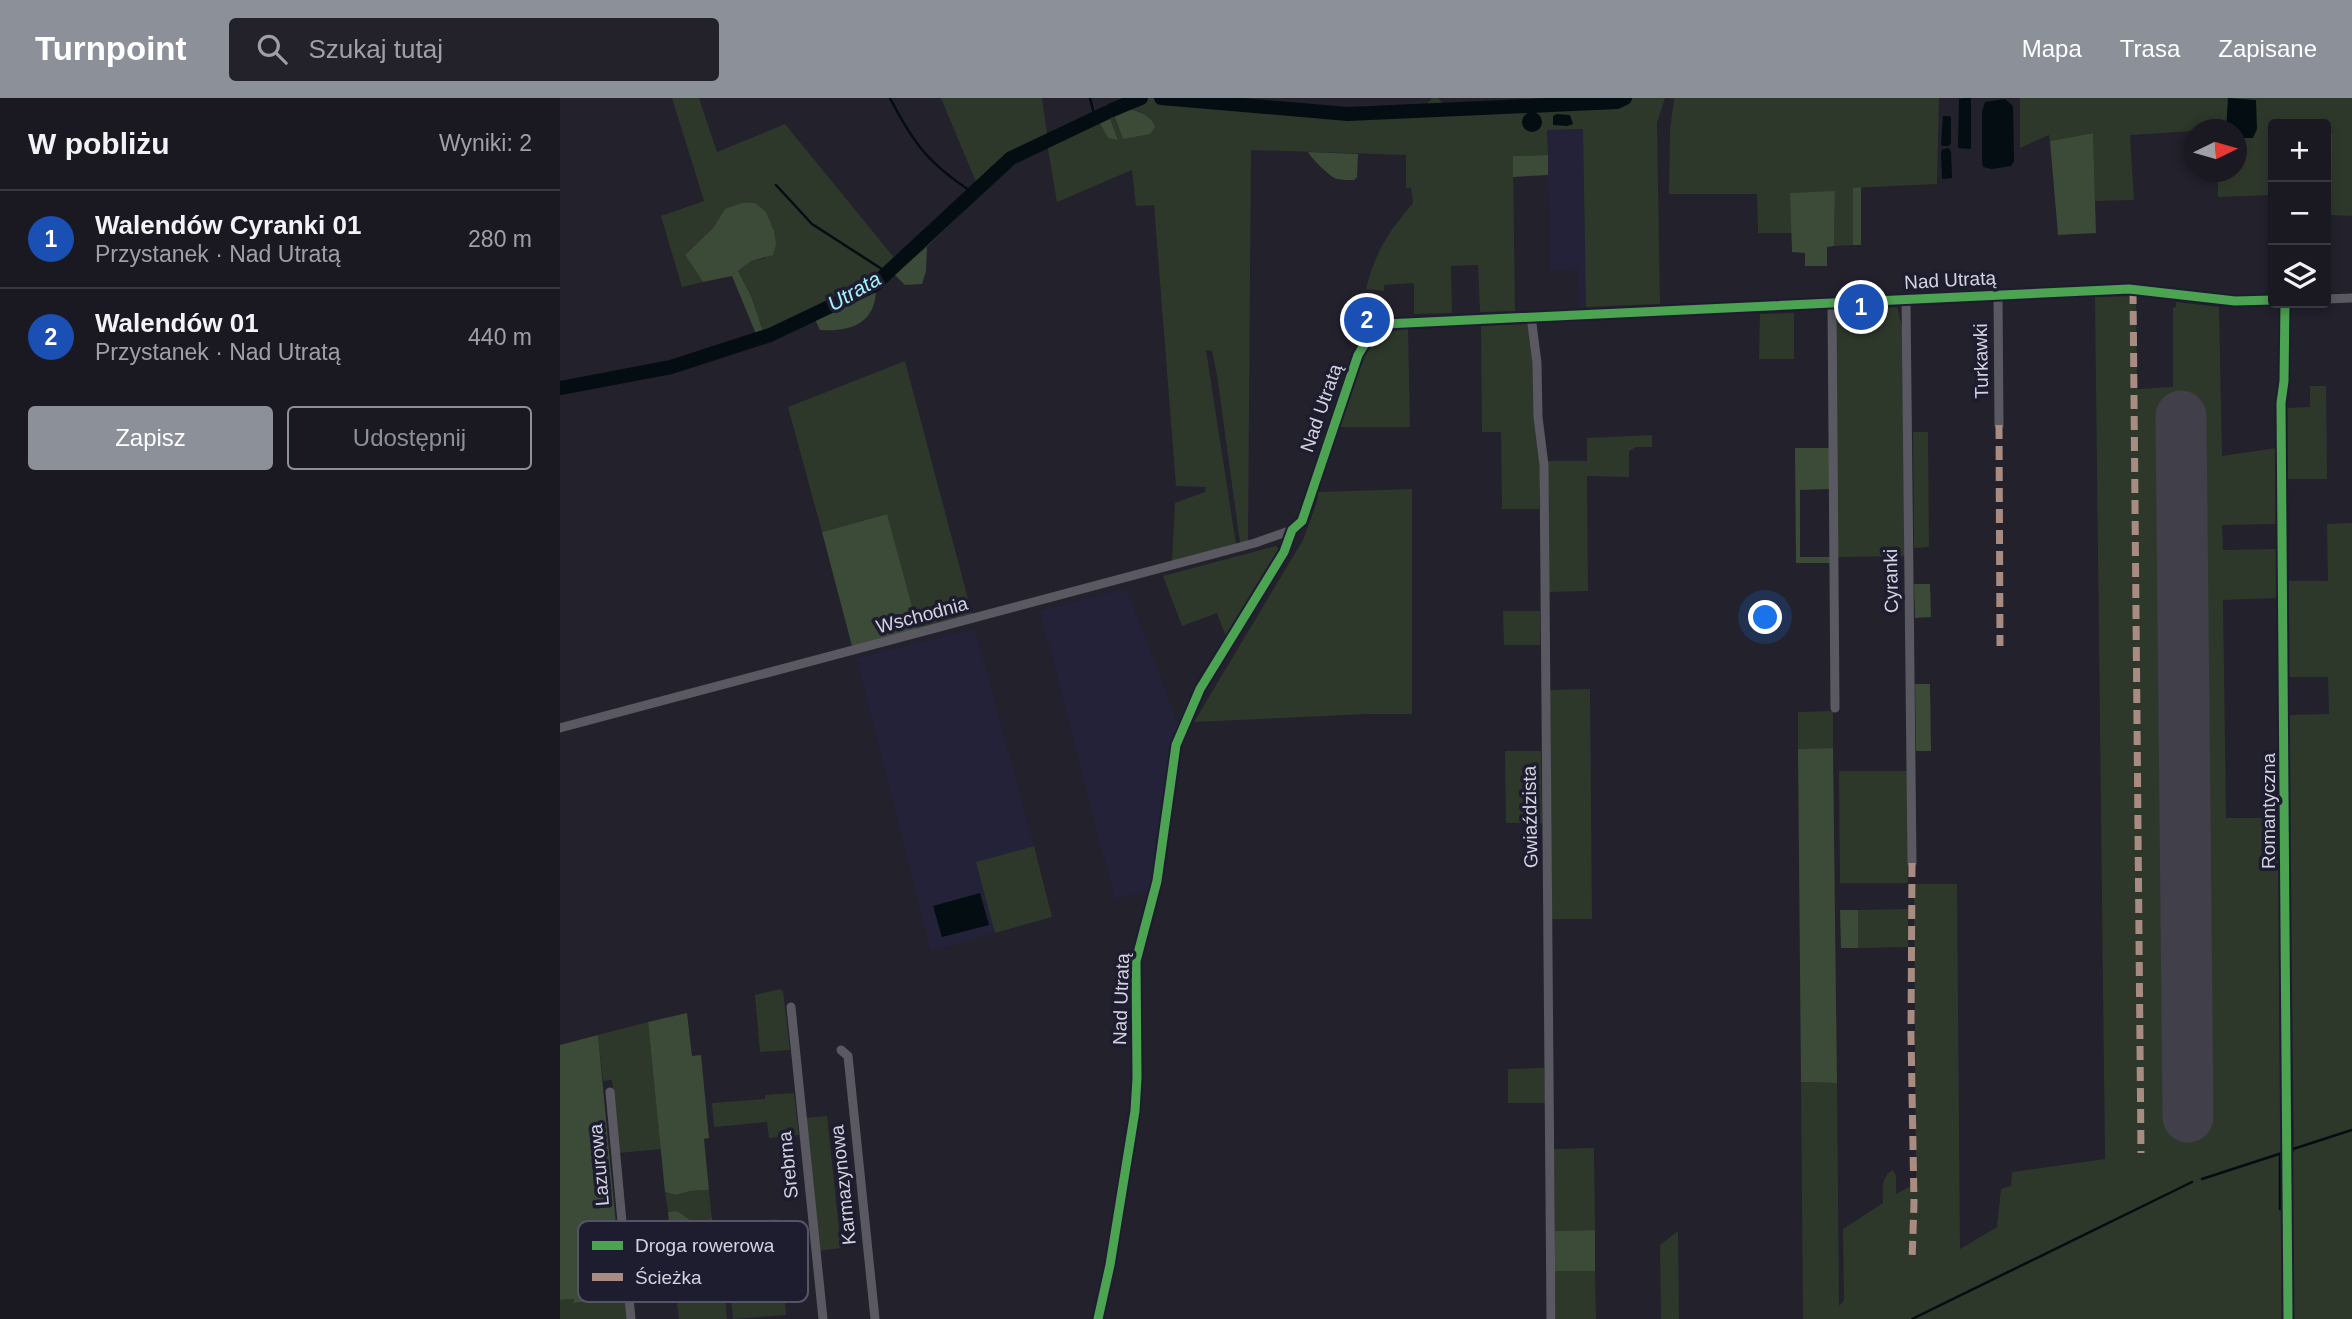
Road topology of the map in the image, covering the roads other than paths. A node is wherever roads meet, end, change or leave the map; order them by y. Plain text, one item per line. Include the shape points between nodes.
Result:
1 (1998, 295) junction
2 (2352, 298) edge
3 (2331, 299) edge
4 (1906, 300) junction
5 (2268, 300) edge
6 (1832, 303) junction
7 (2285, 308) edge
8 (1531, 316) junction
9 (1999, 425) dead end
10 (1292, 530) junction
11 (1835, 708) dead end
12 (560, 728) edge
13 (1912, 863) dead end
14 (791, 1007) dead end
15 (841, 1050) dead end
16 (610, 1092) dead end
17 (622, 1221) edge
18 (823, 1319) edge
19 (874, 1319) edge
20 (1098, 1319) edge
21 (1551, 1319) edge
22 (2288, 1319) edge

1 - 4 street, Nad Utratą
1 - 5 street, Nad Utratą via 2129,289
1 - 9 street, Turkawki
2 - 3 street
4 - 6 street, Nad Utratą
4 - 13 street, Cyranki
6 - 8 street, Nad Utratą
6 - 11 street
7 - 22 street, Romantyczna via 2281,403
8 - 10 street, Nad Utratą via 1385,324 1374,329 1358,355 1302,521
8 - 21 street, Gwiaździsta via 1544,465
10 - 12 street, Wschodnia
10 - 20 street, Nad Utratą via 1284,552 1200,689 1176,745 1157,881 1136,961 1135,1111
14 - 18 street, Srebrna
15 - 19 street, Karmazynowa via 848,1056
16 - 17 street, Lazurowa

